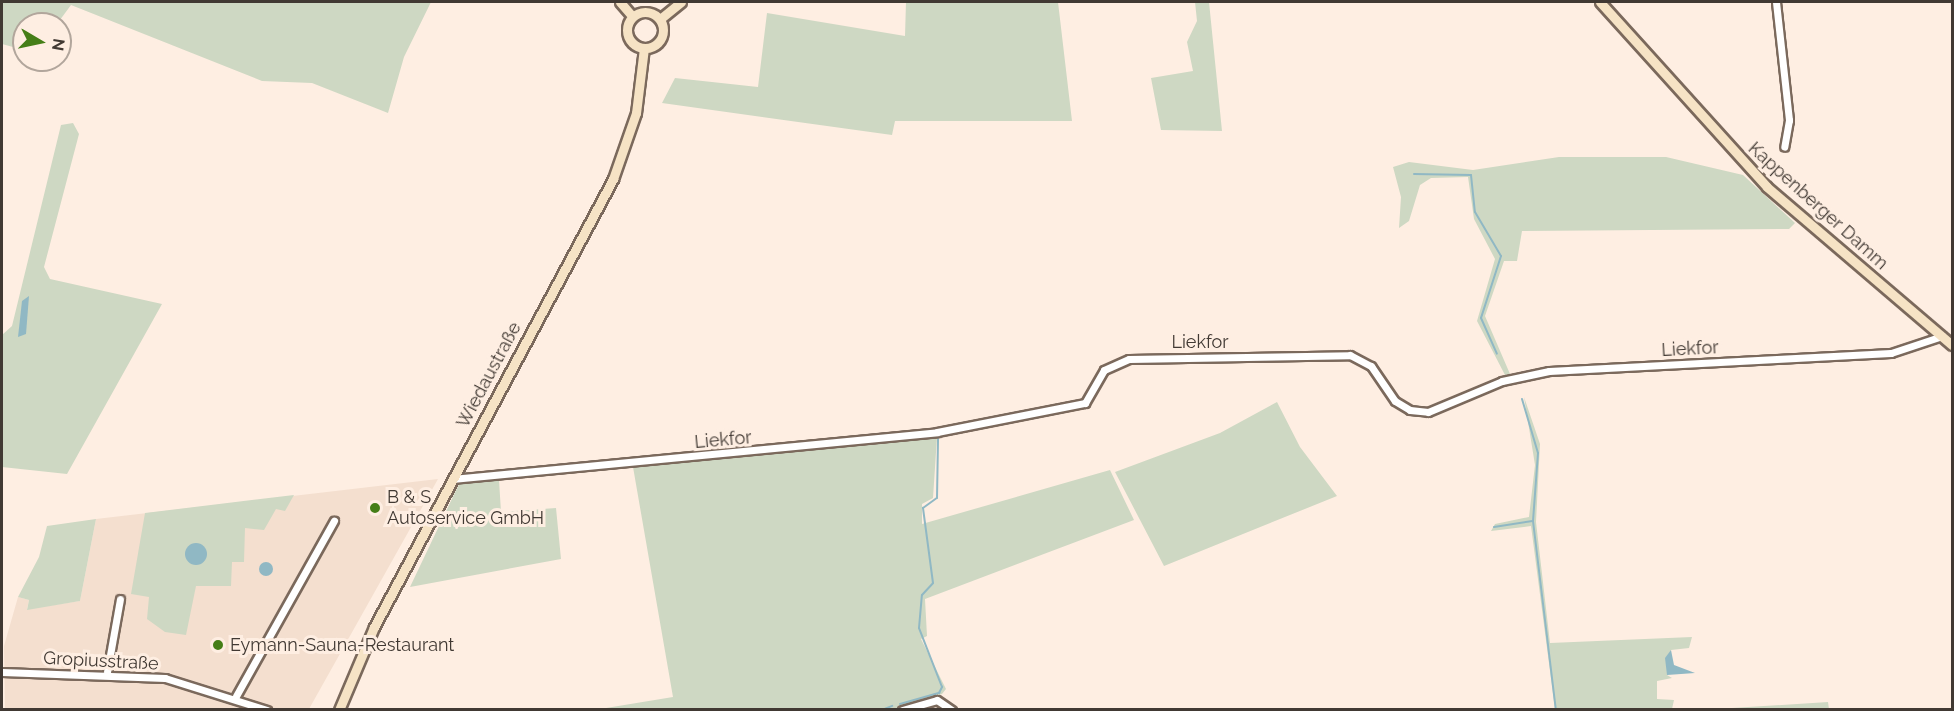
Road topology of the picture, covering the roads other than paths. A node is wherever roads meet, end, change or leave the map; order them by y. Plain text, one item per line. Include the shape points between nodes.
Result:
1 (620, 2) edge
2 (681, 2) edge
3 (1600, 2) edge
4 (1776, 2) edge
5 (633, 16) junction
6 (660, 19) junction
7 (644, 48) junction
8 (1784, 147) dead end
9 (1942, 336) junction
10 (1953, 345) edge
11 (453, 479) junction
12 (334, 521) dead end
13 (120, 599) dead end
14 (2, 672) edge
15 (107, 672) junction
16 (236, 696) junction
17 (267, 710) edge
18 (339, 710) edge
19 (902, 710) edge
20 (952, 710) edge

1 - 5 main road
2 - 6 main road
3 - 9 main road, Kappenberger Damm via 1752,169
4 - 8 street via 1789,120
5 - 6 main road via 649,12
5 - 7 main road via 628,36
6 - 7 main road via 661,39
7 - 11 main road, Wiedaustraße via 636,113 613,179
9 - 10 main road, Kappenberger Damm
9 - 11 street, Liekfor via 1891,353 1550,371 1502,381 1428,412 1410,410 1395,401 1371,366 1350,355 1130,359 1104,370 1085,403 937,432
11 - 18 main road, Wiedaustraße via 356,661
12 - 16 street
13 - 15 street
14 - 15 street, Gropiusstraße
15 - 16 street, Gropiusstraße via 165,678
16 - 17 street, Gropiusstraße
19 - 20 street via 937,700

